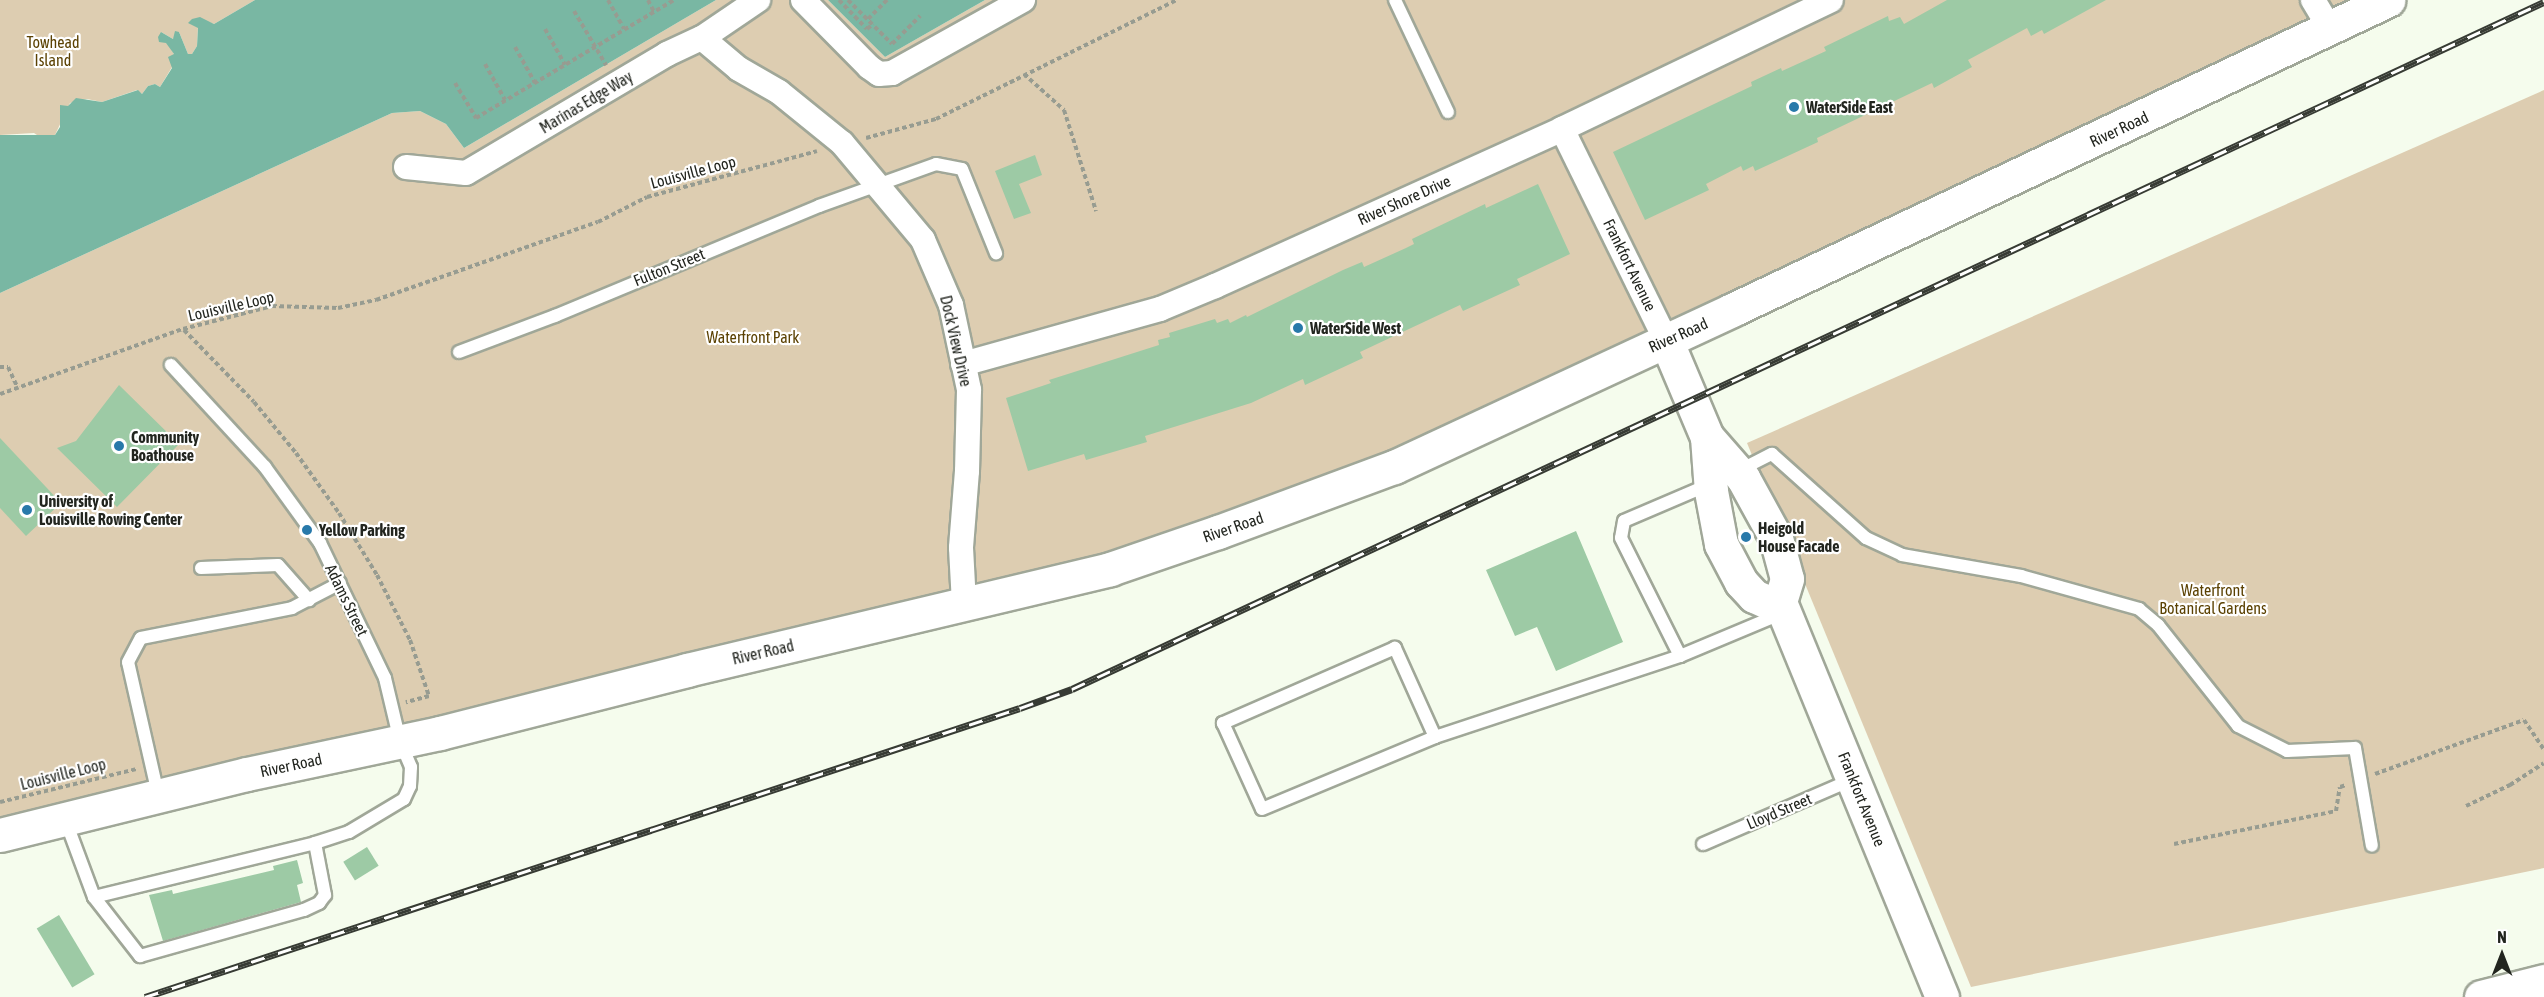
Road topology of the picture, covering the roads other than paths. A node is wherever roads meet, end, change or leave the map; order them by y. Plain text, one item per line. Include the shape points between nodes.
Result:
1 (758, 0) edge
2 (803, 0) edge
3 (1023, 0) edge
4 (1395, 0) edge
5 (1831, 0) edge
6 (2313, 0) edge
7 (2388, 0) edge
8 (2330, 28) junction
9 (702, 38) junction
10 (1448, 112) dead end
11 (1562, 129) junction
12 (406, 168) dead end
13 (879, 185) junction
14 (996, 253) dead end
15 (1666, 340) junction
16 (459, 352) dead end
17 (963, 364) junction
18 (171, 365) dead end
19 (1724, 477) junction
20 (201, 568) dead end
21 (340, 583) junction
22 (309, 600) junction
23 (964, 604) junction
24 (1782, 607) junction
25 (1680, 656) junction
26 (1434, 737) junction
27 (400, 741) junction
28 (1854, 779) junction
29 (158, 795) junction
30 (64, 818) junction
31 (0, 835) edge
32 (315, 843) junction
33 (1703, 844) dead end
34 (2372, 846) dead end
35 (94, 897) junction
36 (2544, 981) edge
37 (1942, 997) edge
38 (2481, 997) edge

1 - 9 street, Marinas Edge Way
2 - 3 street via 879,74 892,74
4 - 10 lane
5 - 11 street, River Shore Drive
6 - 8 street
7 - 8 main road, River Road
8 - 15 main road, River Road
9 - 12 street, Marinas Edge Way via 466,173
9 - 13 street, Dock View Drive via 842,143
11 - 15 street, Frankfort Avenue
11 - 17 street, River Shore Drive via 1160,309
13 - 14 lane, Fulton Street via 936,164 962,169
13 - 16 lane, Fulton Street
13 - 17 street, Dock View Drive via 923,240 951,305
15 - 19 main road, Frankfort Avenue
15 - 23 main road, River Road via 1394,466 1270,514 1110,569
17 - 23 street, Dock View Drive via 969,390 961,548
18 - 21 lane, Adams Street via 265,466 320,543
19 - 24 main road, Frankfort Avenue via 1776,538 1787,579
19 - 24 main road, Frankfort Avenue via 1721,544 1741,582 1754,596
19 - 25 lane via 1624,521 1621,538
19 - 34 lane via 1772,453 1866,538 1902,555 2021,576 2139,609 2158,625 2238,726 2287,751 2355,748
20 - 22 lane via 278,565
21 - 22 lane
21 - 27 lane, Adams Street via 385,678
22 - 29 lane via 292,608 141,638 128,662
23 - 27 main road, River Road
24 - 25 lane
24 - 28 main road, Frankfort Avenue
25 - 26 lane
26 - 26 lane via 1262,809 1223,723 1395,648
27 - 29 main road, River Road
27 - 32 lane, Adams Street via 411,767 410,786 404,799 349,831
28 - 33 lane, Lloyd Street
28 - 37 main road, Frankfort Avenue
29 - 30 main road, River Road
30 - 31 main road, River Road
30 - 35 lane
32 - 35 lane
32 - 35 lane via 325,895 319,903 140,956
36 - 38 main road

